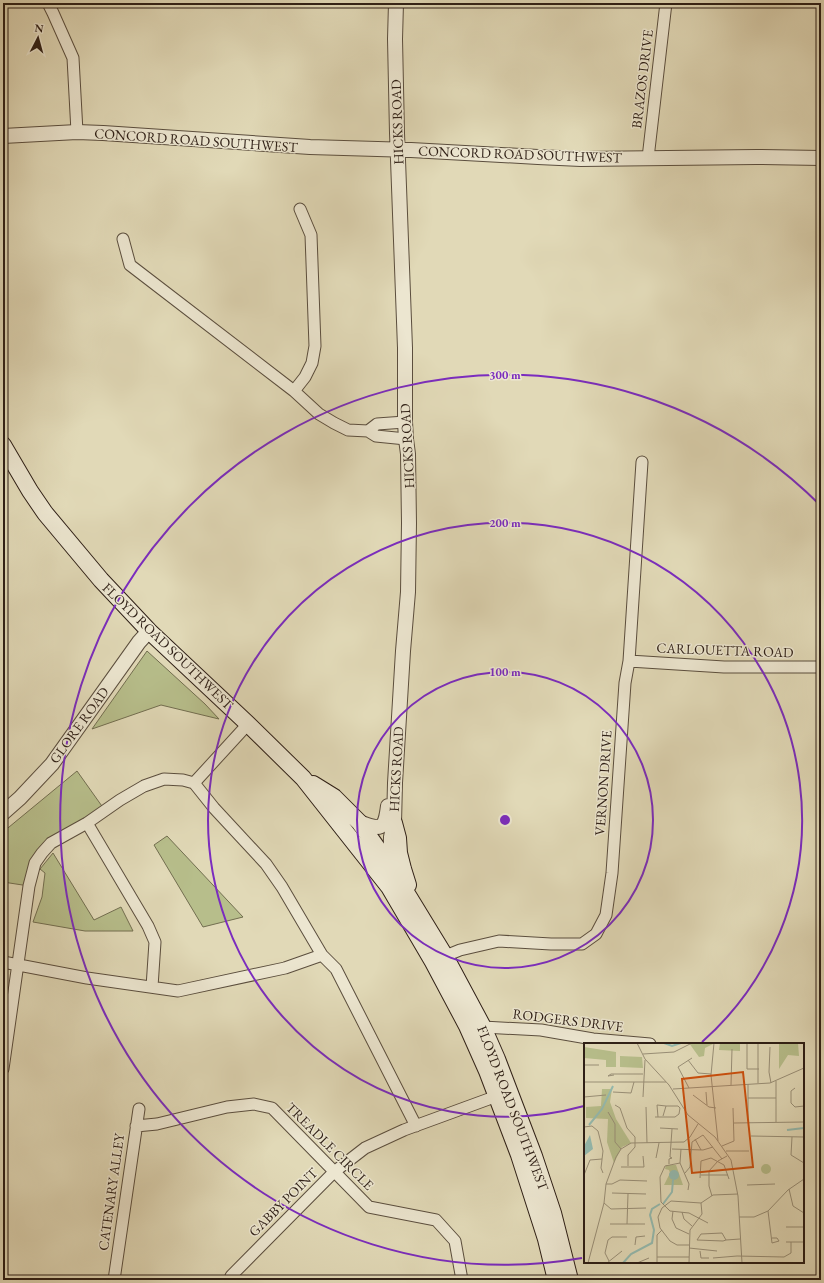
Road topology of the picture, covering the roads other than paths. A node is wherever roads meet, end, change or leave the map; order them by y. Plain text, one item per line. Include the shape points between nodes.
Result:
1 (48, 3) edge
2 (396, 3) edge
3 (666, 3) edge
4 (76, 132) junction
5 (3, 136) edge
6 (398, 150) junction
7 (648, 158) junction
8 (821, 158) edge
9 (300, 209) dead end
10 (123, 239) dead end
11 (294, 391) junction
12 (405, 422) junction
13 (368, 431) junction
14 (406, 439) junction
15 (3, 445) edge
16 (642, 462) dead end
17 (149, 631) junction
18 (628, 661) junction
19 (821, 667) edge
20 (248, 724) junction
21 (303, 778) junction
22 (194, 783) junction
23 (395, 783) junction
24 (3, 813) edge
25 (359, 822) junction
26 (87, 823) junction
27 (394, 823) junction
28 (390, 866) junction
29 (389, 887) junction
30 (422, 918) junction
31 (322, 955) junction
32 (439, 959) junction
33 (3, 962) edge
34 (18, 964) junction
35 (152, 987) junction
36 (483, 1027) junction
37 (639, 1043) edge
38 (3, 1069) edge
39 (497, 1096) junction
40 (138, 1109) dead end
41 (136, 1126) junction
42 (416, 1126) junction
43 (334, 1172) junction
44 (114, 1280) edge
45 (230, 1280) edge
46 (462, 1280) edge
47 (556, 1280) edge
48 (570, 1280) edge

1 - 4 street via 73,58
2 - 6 street, HICKS ROAD
3 - 7 street, BRAZOS DRIVE
4 - 5 street, CONCORD ROAD SOUTHWEST
4 - 6 street, CONCORD ROAD SOUTHWEST
6 - 7 street, CONCORD ROAD SOUTHWEST via 538,157
6 - 12 street, HICKS ROAD
7 - 8 street, CONCORD ROAD SOUTHWEST
9 - 11 street via 311,235 315,346 312,363
10 - 11 street via 130,265
11 - 13 street via 318,414 334,423 348,430
12 - 13 street via 377,424
12 - 14 street, HICKS ROAD
13 - 14 street via 376,436
14 - 23 street, HICKS ROAD via 409,558
15 - 17 main road, FLOYD ROAD SOUTHWEST via 30,490 58,529
16 - 18 street, VERNON DRIVE
17 - 20 main road, FLOYD ROAD SOUTHWEST
17 - 24 street, GLORE ROAD via 52,764
18 - 19 street, CARLOUETTA ROAD via 724,668
18 - 32 street, VERNON DRIVE via 612,873 606,915 596,934 582,944 499,942 460,950
20 - 21 main road, FLOYD ROAD SOUTHWEST
20 - 22 street
21 - 25 main road, FLOYD ROAD SOUTHWEST via 334,797
21 - 29 main road, FLOYD ROAD SOUTHWEST
22 - 26 street via 179,779 159,780 134,792
22 - 31 street via 271,870
23 - 25 street via 390,794 386,820 382,826 375,828
23 - 27 street, HICKS ROAD
25 - 28 main road, FLOYD ROAD SOUTHWEST
26 - 34 street via 52,844 35,863 29,886
26 - 35 street via 155,942
27 - 28 street, HICKS ROAD
27 - 30 main road via 403,869
28 - 29 street, HICKS ROAD
28 - 30 main road, FLOYD ROAD SOUTHWEST
29 - 32 main road, FLOYD ROAD SOUTHWEST
30 - 32 main road, FLOYD ROAD SOUTHWEST
31 - 35 street via 285,968 178,990
31 - 42 street via 336,969
32 - 36 main road, FLOYD ROAD SOUTHWEST
32 - 39 main road, FLOYD ROAD SOUTHWEST
33 - 34 street
34 - 35 street via 87,978
34 - 38 street
36 - 37 street, RODGERS DRIVE via 541,1030 593,1039
36 - 48 main road, FLOYD ROAD SOUTHWEST via 497,1058 554,1213
39 - 42 street, GABBY POINT
39 - 47 main road, FLOYD ROAD SOUTHWEST via 531,1189
40 - 41 street, CATENARY ALLEY
41 - 43 street, TREADLE CIRCLE via 157,1124 227,1107 254,1104 272,1108
41 - 44 street, CATENARY ALLEY
42 - 43 street, GABBY POINT via 364,1148
43 - 45 street, GABBY POINT via 231,1276
43 - 46 street, TREADLE CIRCLE via 369,1207 436,1220 455,1241

